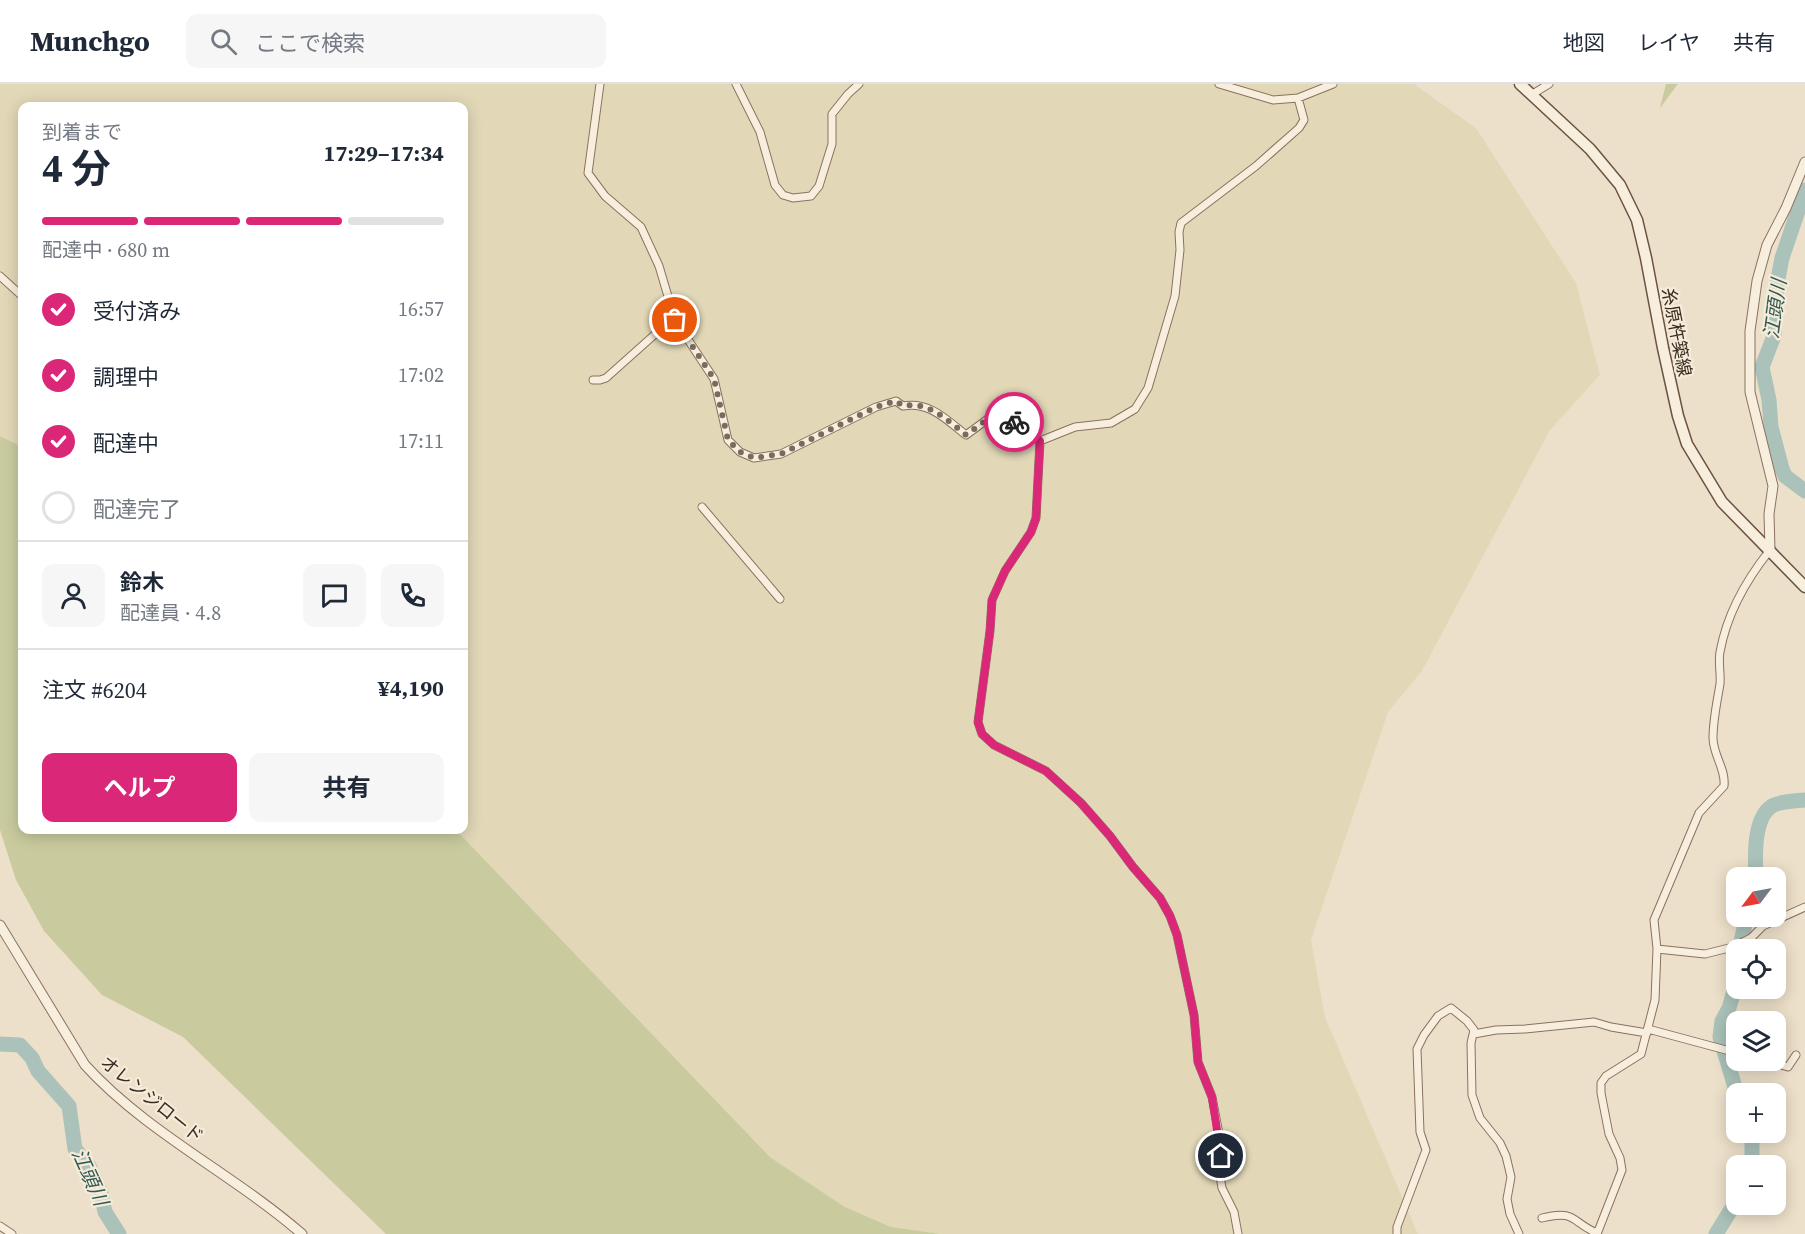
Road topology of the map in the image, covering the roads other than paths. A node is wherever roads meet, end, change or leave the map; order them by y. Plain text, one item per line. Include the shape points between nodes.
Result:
1 (600, 84) edge
2 (736, 84) edge
3 (859, 84) edge
4 (1219, 84) edge
5 (1333, 84) edge
6 (1520, 84) edge
7 (1549, 84) edge
8 (1531, 95) junction
9 (1298, 98) junction
10 (1805, 162) edge
11 (0, 276) edge
12 (18, 292) edge
13 (675, 320) junction
14 (593, 380) dead end
15 (1040, 441) junction
16 (702, 507) dead end
17 (1770, 550) junction
18 (1805, 587) edge
19 (780, 599) dead end
20 (1805, 907) edge
21 (0, 925) edge
22 (1657, 949) junction
23 (1647, 1031) junction
24 (1474, 1034) junction
25 (1726, 1050) edge
26 (1796, 1055) dead end
27 (1786, 1066) edge
28 (1542, 1218) dead end
29 (0, 1226) edge
30 (1597, 1233) edge
31 (12, 1234) edge
32 (302, 1234) edge
33 (1238, 1234) edge
34 (1397, 1234) edge
35 (1519, 1234) edge

1 - 13 street via 588,173 605,196 641,227 652,248
2 - 3 street via 760,132 775,185 783,195 793,198 811,196 819,186 832,144 832,114
4 - 9 street via 1273,100
5 - 9 street
6 - 8 main road, 糸原杵築線
7 - 8 street
8 - 17 main road, 糸原杵築線 via 1590,149 1620,185 1637,220 1665,359 1688,444 1722,502
9 - 15 street via 1304,120 1299,128 1181,223 1175,296 1142,401 1111,423 1075,427
10 - 17 street via 1767,245 1750,331 1750,392 1773,486
11 - 12 street
13 - 14 street via 662,327 606,378
13 - 15 street via 714,379 728,440 740,452 754,458 781,454 896,401 903,406 926,406 966,435 1001,412
15 - 33 street via 1036,518 992,600 978,722 982,734 994,745 1046,771 1081,803 1160,898 1170,916 1194,1015 1198,1062 1212,1097 1222,1188 1234,1212
16 - 19 street
17 - 18 main road, 糸原杵築線
17 - 22 street via 1752,572 1734,605 1719,653 1713,741 1724,786 1699,813 1661,899 1654,920
20 - 22 street via 1763,926 1733,947 1705,954
21 - 32 street, オレンジロード via 98,1080
22 - 23 street via 1655,1000
23 - 24 street via 1594,1022
23 - 25 street
23 - 30 street via 1641,1054 1601,1083 1609,1134 1622,1170
24 - 34 street via 1467,1021 1454,1009 1447,1009 1417,1049 1420,1132 1426,1150
24 - 35 street via 1472,1095 1480,1118 1506,1156 1511,1177 1507,1199
26 - 27 street
28 - 30 street via 1560,1214 1572,1217
29 - 31 street

